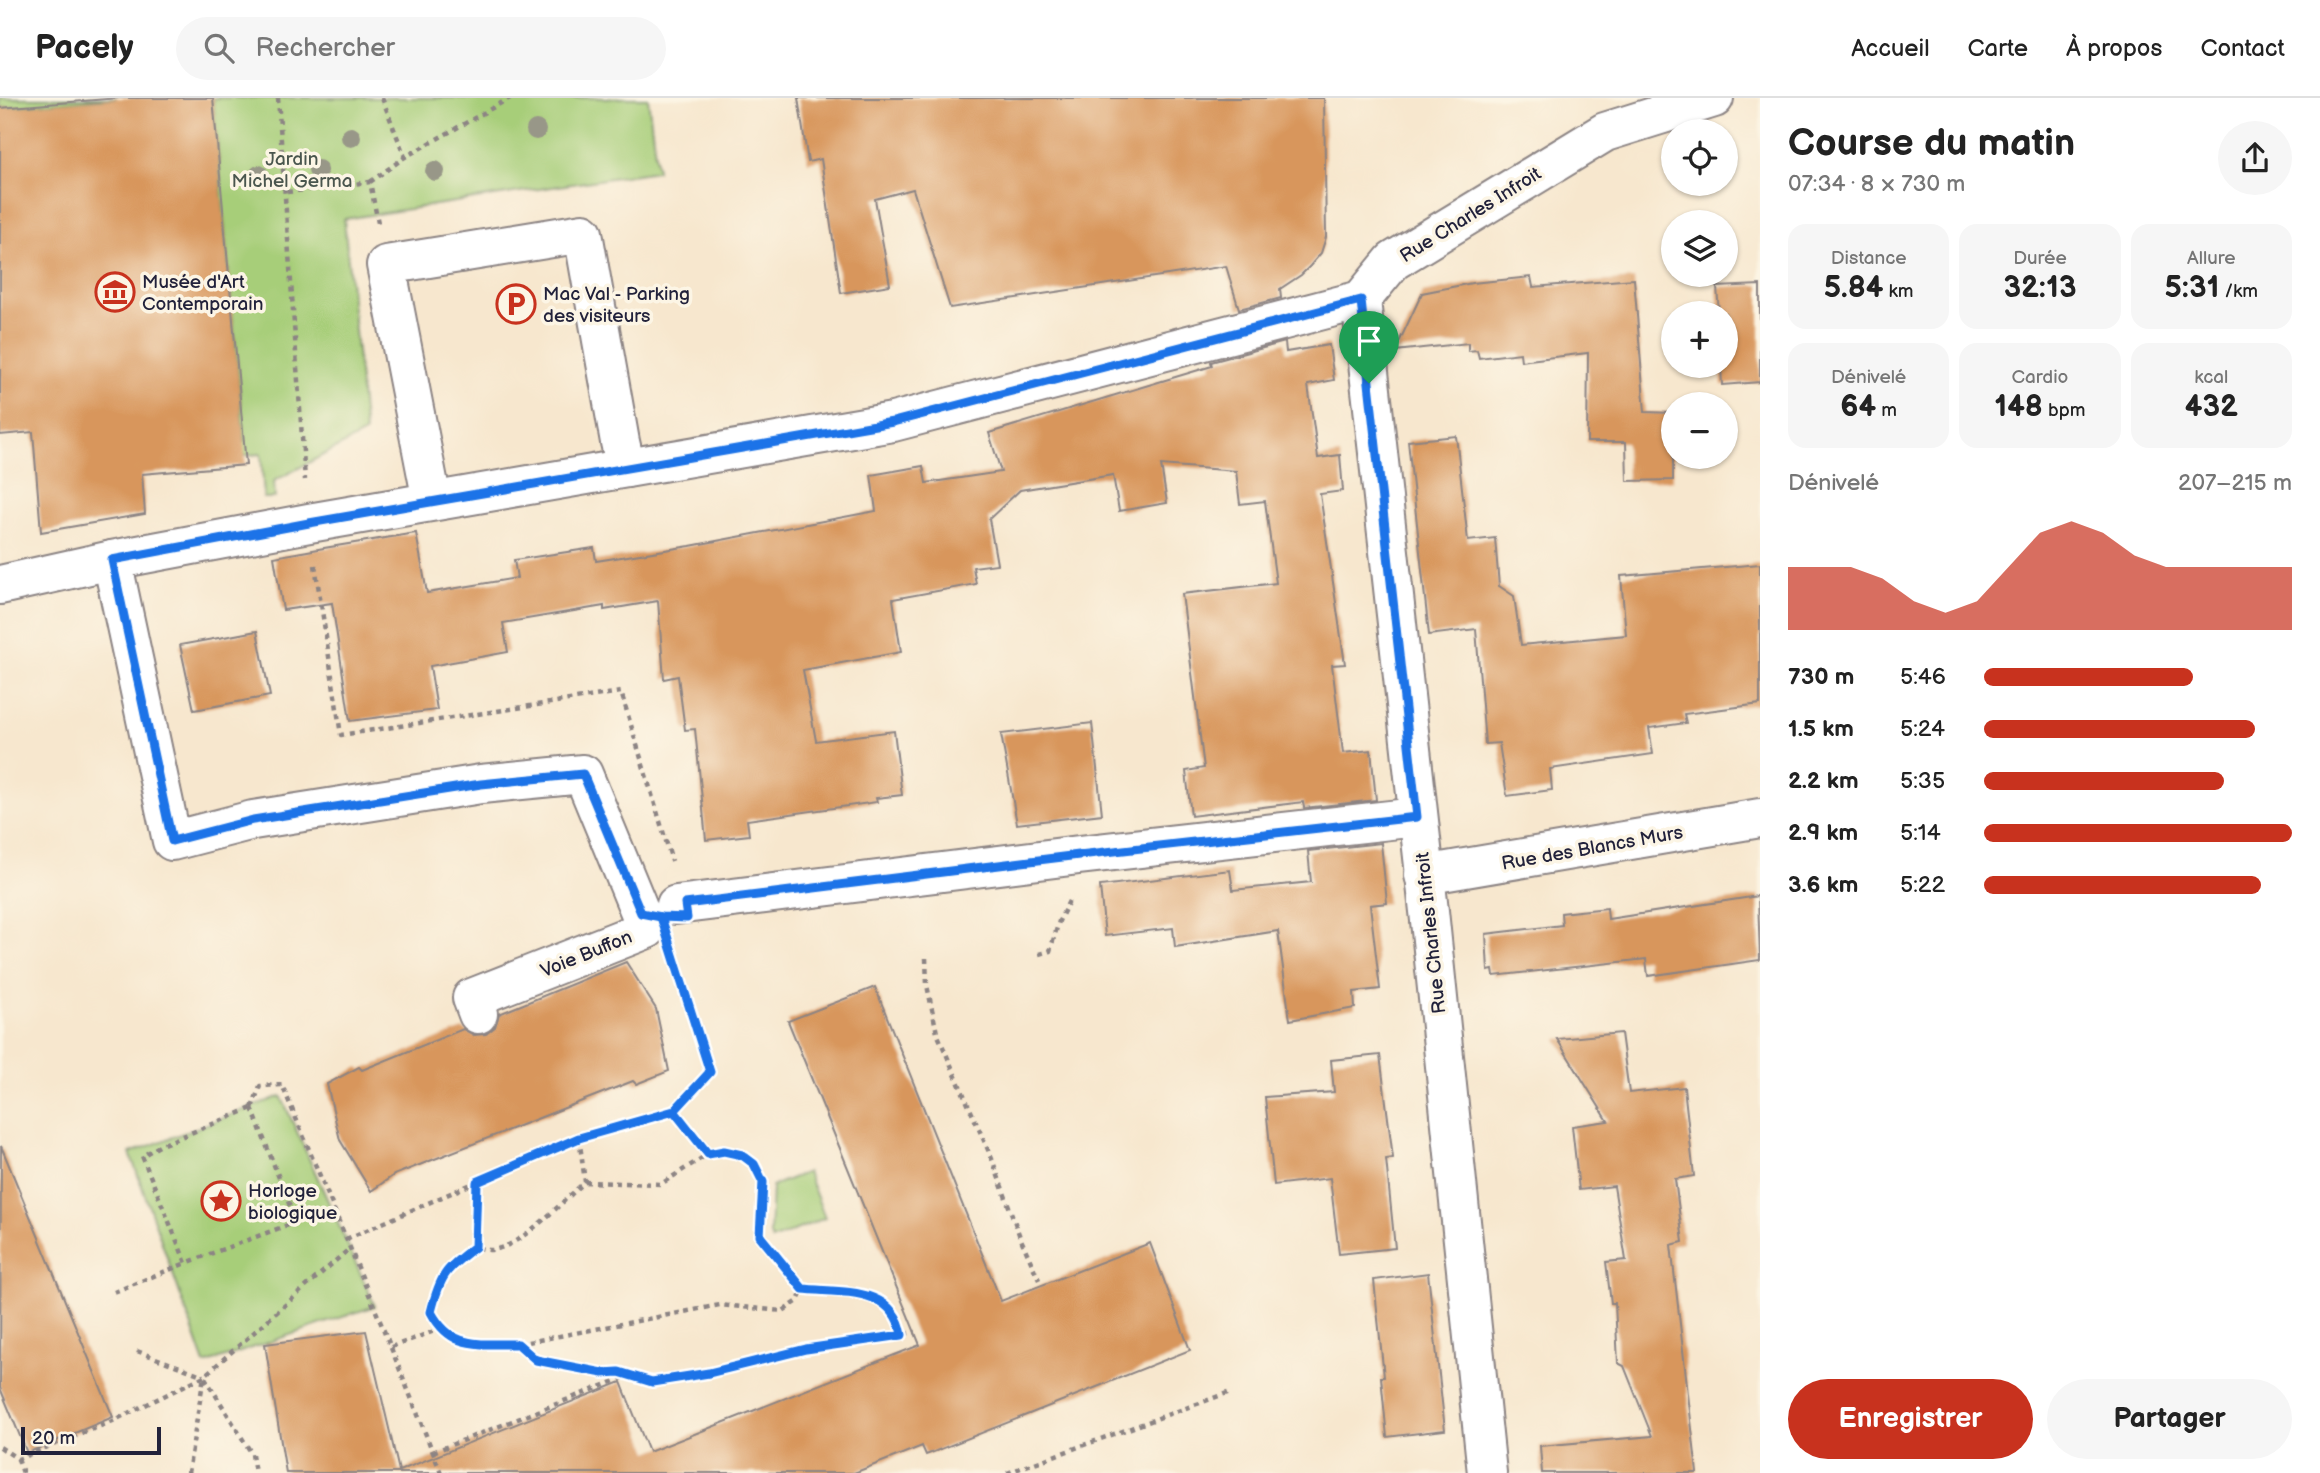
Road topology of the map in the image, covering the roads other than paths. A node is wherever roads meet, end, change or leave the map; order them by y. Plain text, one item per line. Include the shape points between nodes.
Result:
1 (1711, 99) edge
2 (1361, 300) junction
3 (626, 468) junction
4 (432, 501) junction
5 (112, 560) junction
6 (0, 585) edge
7 (1417, 817) junction
8 (1760, 818) edge
9 (1424, 874) junction
10 (667, 907) junction
11 (478, 1014) dead end
12 (1487, 1473) edge

1 - 2 street, Rue Charles Infroit via 1605,132 1393,261
2 - 3 street via 893,422
2 - 7 street, Rue Charles Infroit
3 - 4 street
3 - 4 street via 583,233 386,265
4 - 5 street
5 - 6 street
5 - 10 street, Voie Buffon via 172,841 266,818 481,784 583,774
7 - 9 street, Rue Charles Infroit
7 - 10 street
8 - 9 street, Rue des Blancs Murs
9 - 12 street, Rue Charles Infroit
10 - 11 street, Voie Buffon via 647,929 472,998

